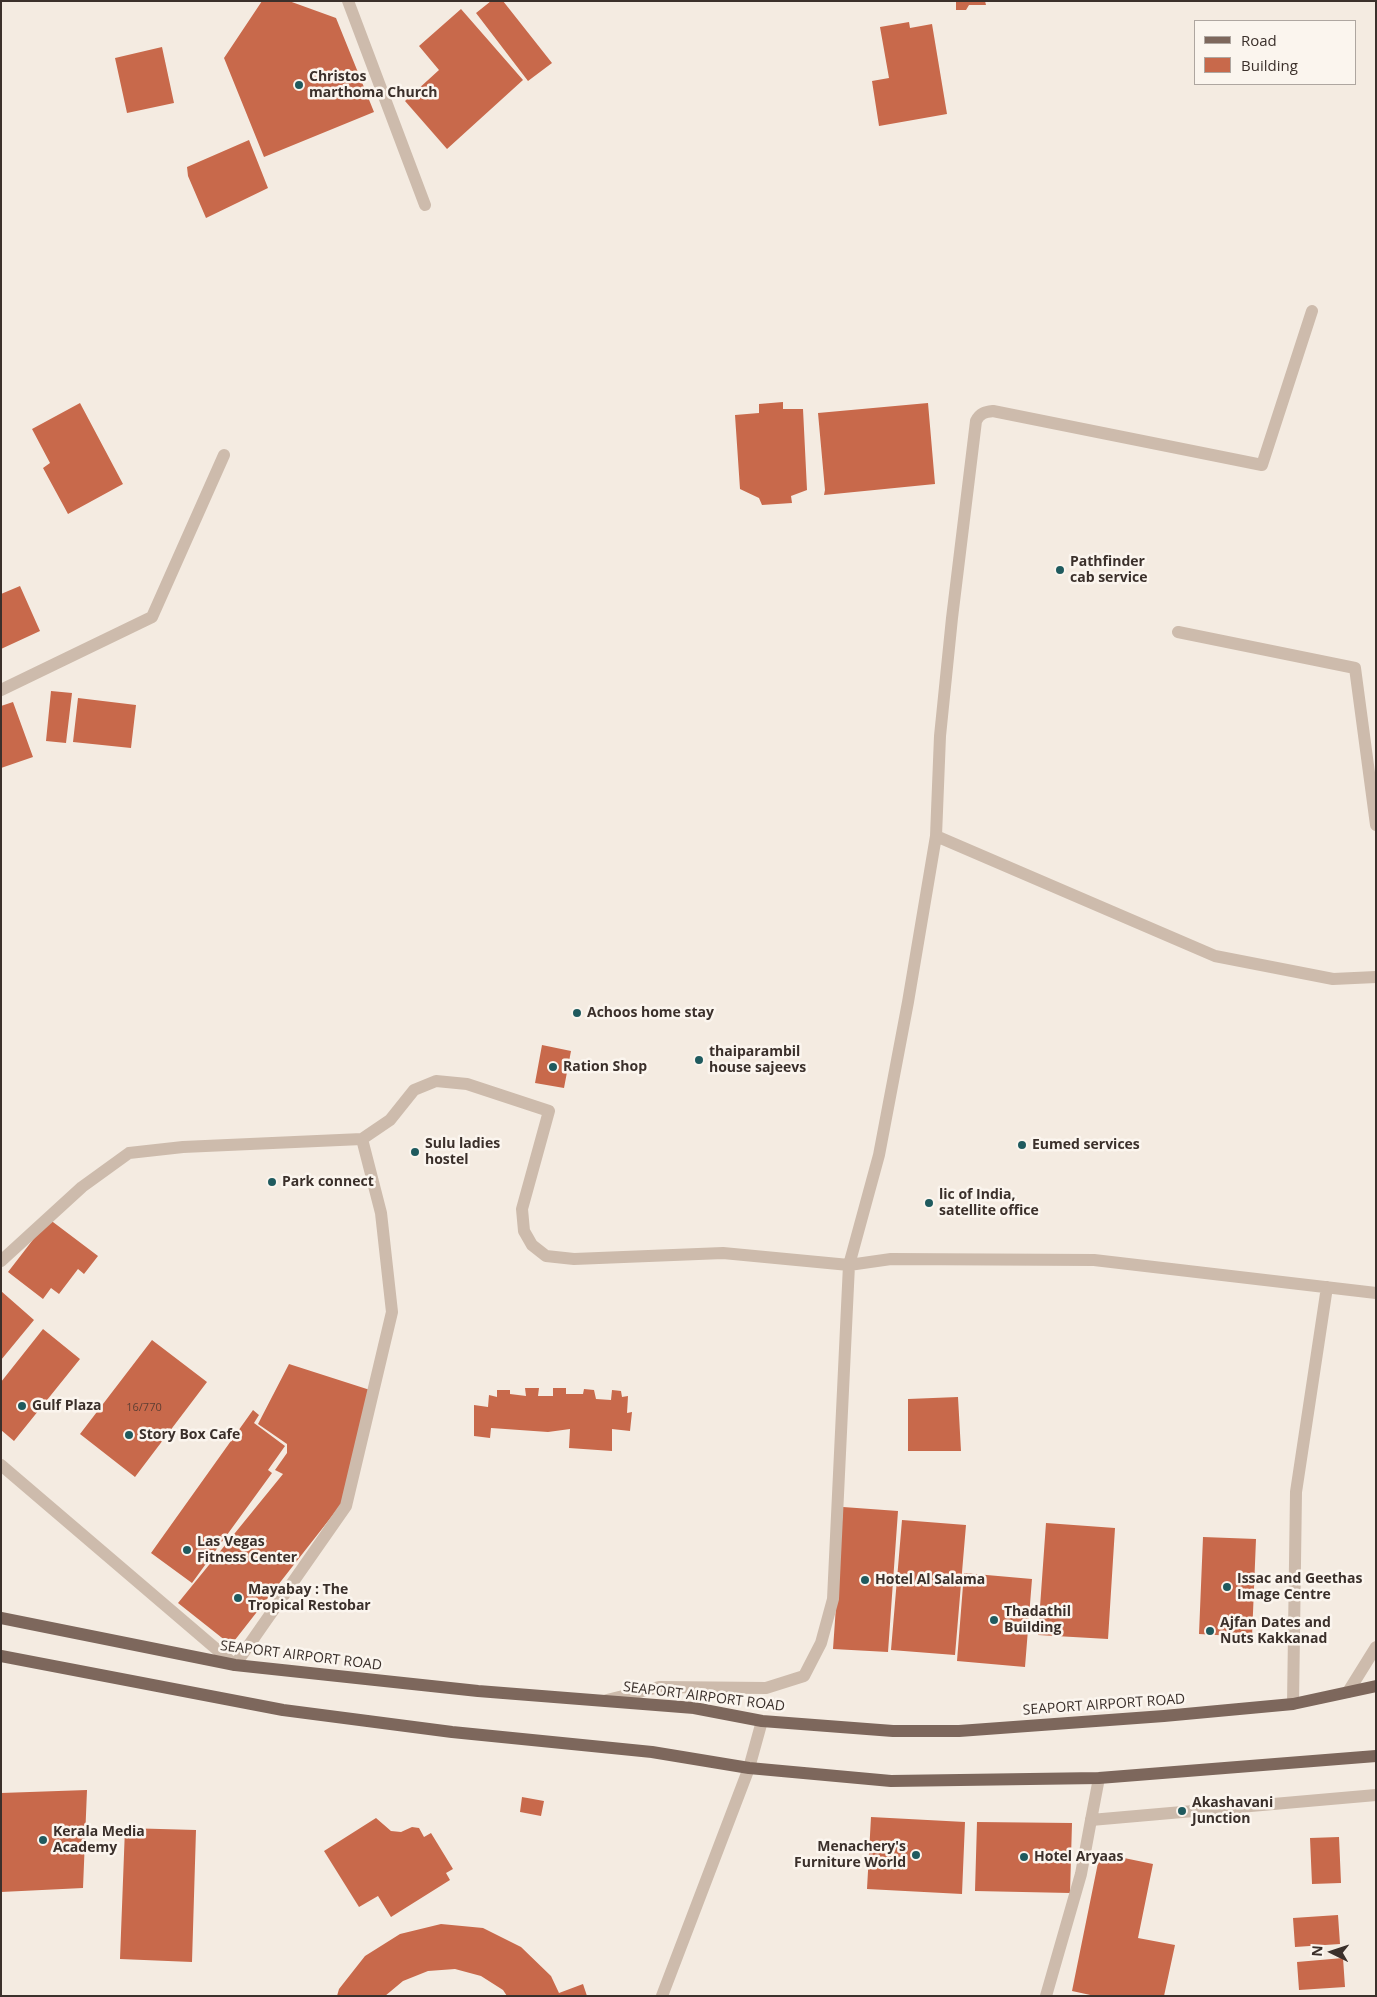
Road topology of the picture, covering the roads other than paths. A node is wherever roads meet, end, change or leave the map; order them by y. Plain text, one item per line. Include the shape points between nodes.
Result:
1 (348, 1) edge
2 (425, 205) dead end
3 (1312, 312) dead end
4 (224, 455) dead end
5 (1178, 632) dead end
6 (1, 690) edge
7 (1376, 825) edge
8 (936, 836) junction
9 (1376, 977) edge
10 (362, 1139) junction
11 (1, 1261) edge
12 (849, 1265) junction
13 (1327, 1287) junction
14 (1376, 1293) edge
15 (1, 1466) edge
16 (1, 1618) edge
17 (1376, 1647) edge
18 (1, 1656) edge
19 (235, 1665) junction
20 (1376, 1686) edge
21 (1348, 1692) junction
22 (605, 1701) junction
23 (1293, 1704) junction
24 (762, 1721) junction
25 (1376, 1756) edge
26 (749, 1768) junction
27 (1099, 1778) junction
28 (1376, 1795) edge
29 (1091, 1820) junction
30 (662, 1996) edge
31 (1046, 1996) edge

1 - 2 street
3 - 8 street via 1262,465 993,411 979,415 950,637 940,736
4 - 6 street via 152,617
5 - 7 street via 1355,668
8 - 9 street via 1215,956 1333,979
8 - 12 street via 879,1155
10 - 11 street via 183,1147 129,1153 82,1187
10 - 12 street via 390,1120 414,1090 436,1081 467,1084 549,1111 522,1209 524,1231 532,1245 546,1256 574,1259 723,1253
10 - 19 street via 381,1213 392,1312 346,1506
12 - 13 street via 891,1259 1094,1260
12 - 22 street via 833,1599 821,1643 804,1676 766,1688 660,1688
13 - 14 street
13 - 23 street via 1296,1492
15 - 19 street
16 - 19 main road, SEAPORT AIRPORT ROAD
17 - 21 street
18 - 26 main road via 283,1710 452,1732 652,1752
19 - 22 main road, SEAPORT AIRPORT ROAD
20 - 21 main road, SEAPORT AIRPORT ROAD
21 - 23 main road, SEAPORT AIRPORT ROAD
22 - 24 main road, SEAPORT AIRPORT ROAD via 694,1708
23 - 24 main road, SEAPORT AIRPORT ROAD via 959,1731 892,1731
24 - 26 street
25 - 27 main road
26 - 27 main road via 891,1782
26 - 30 street
27 - 29 street
28 - 29 street
29 - 31 street via 1081,1874

